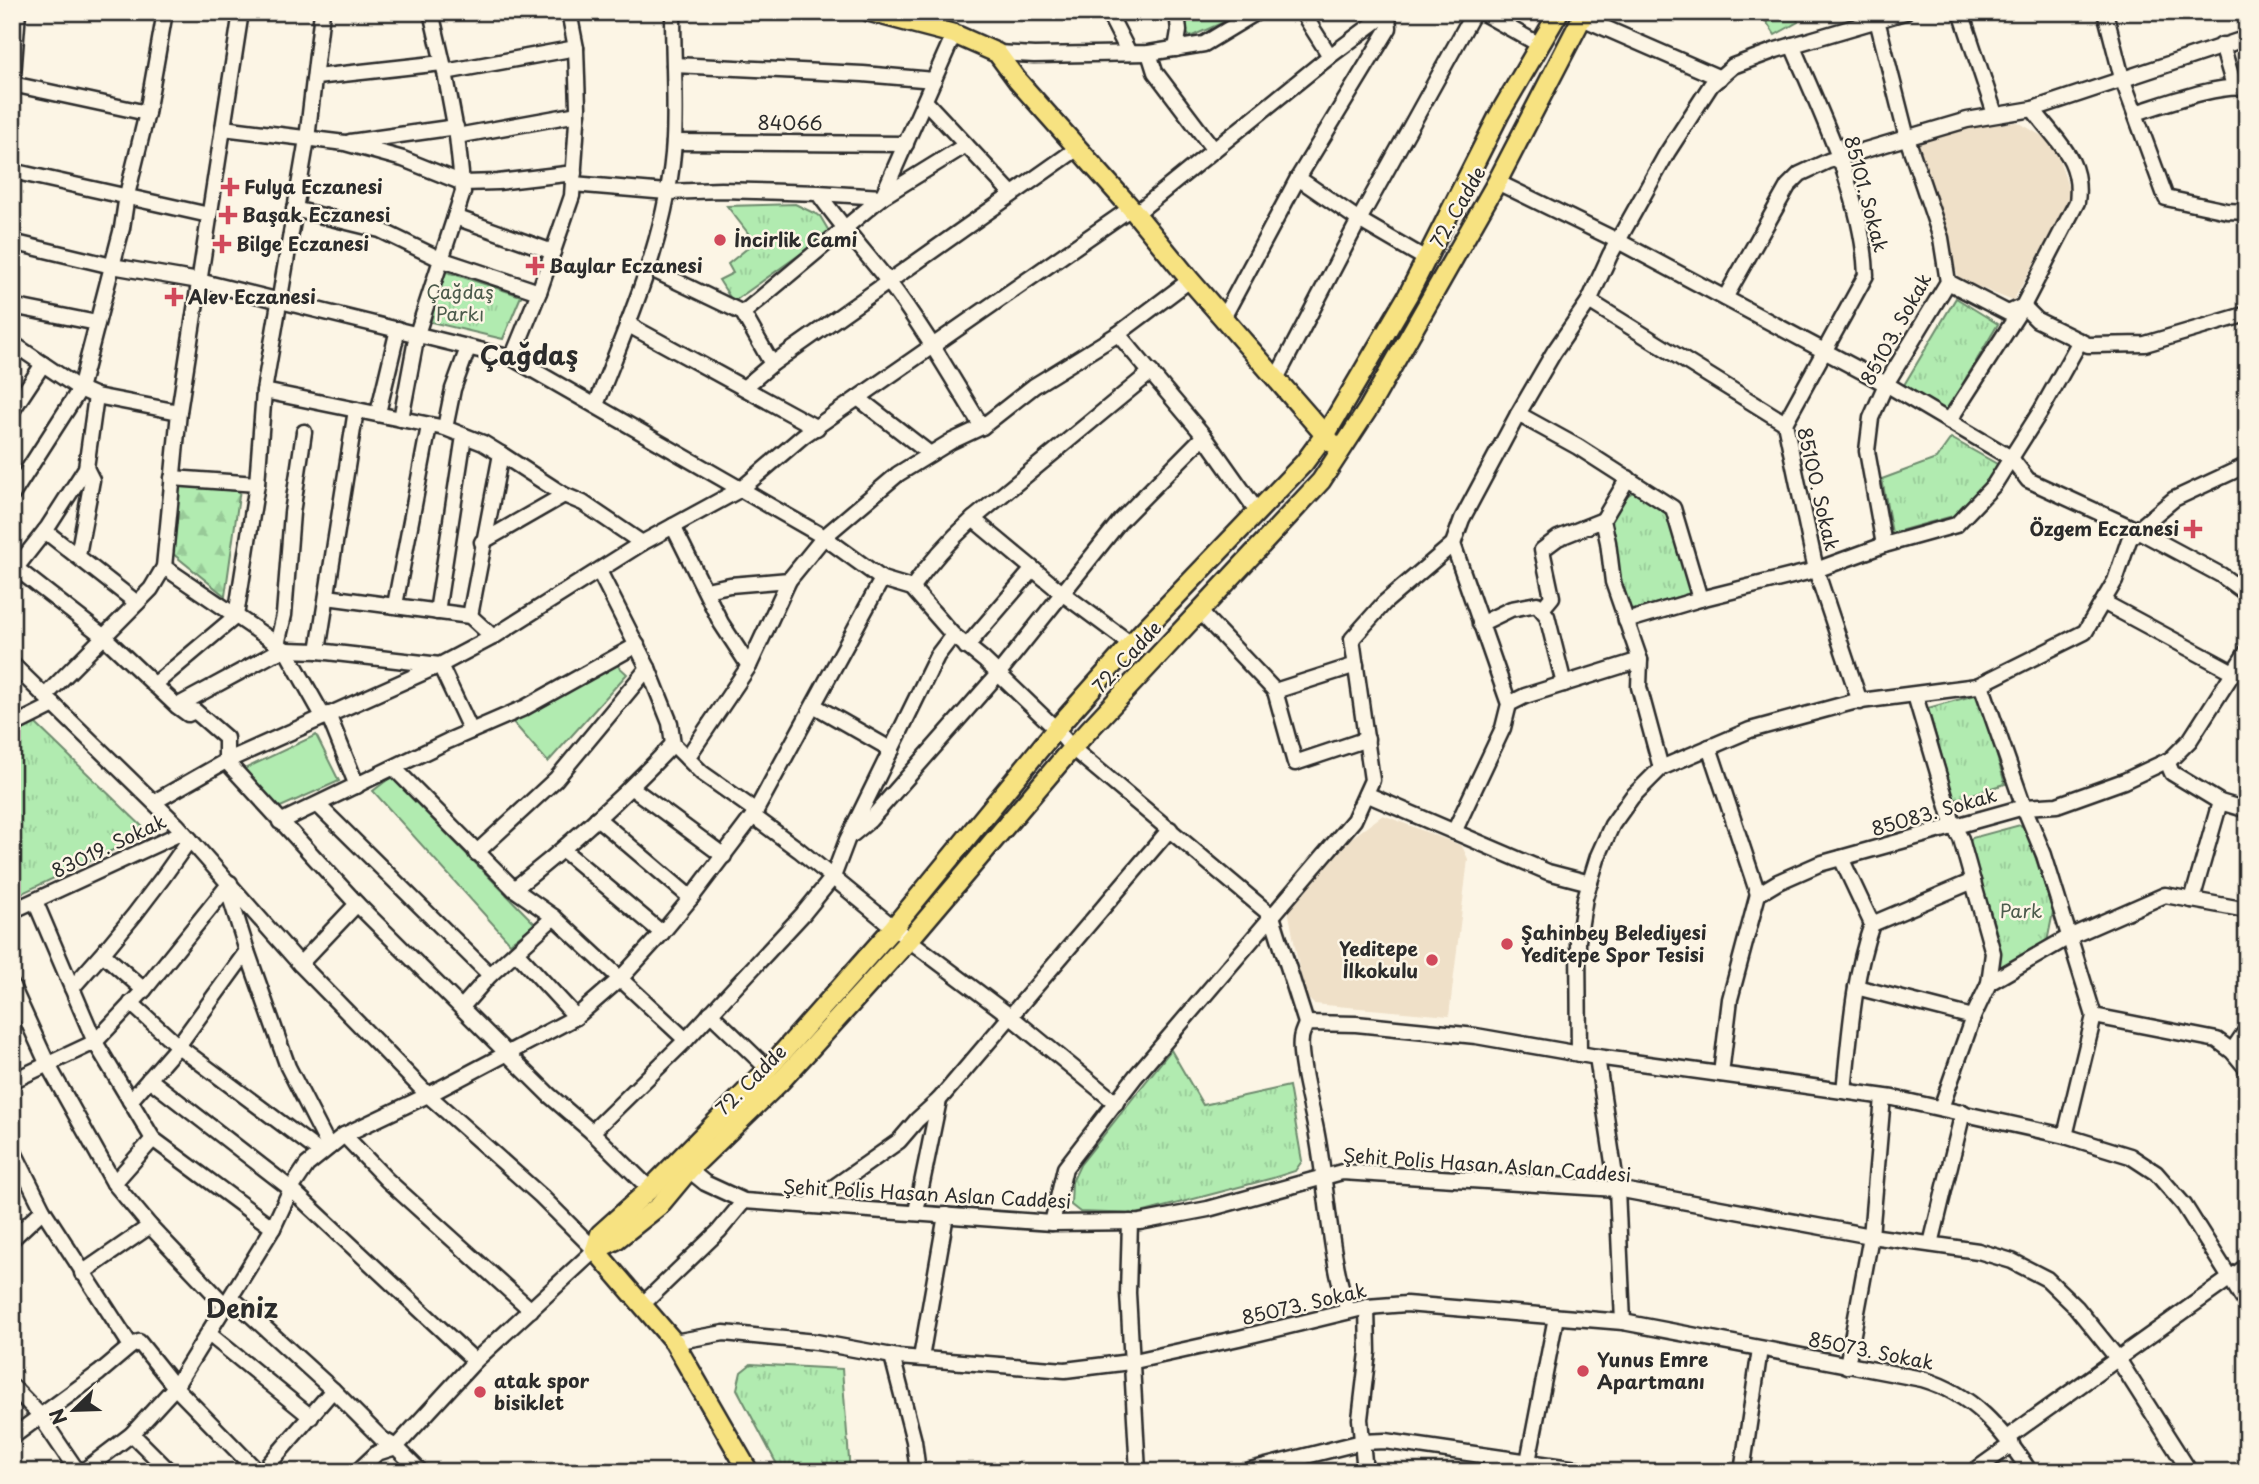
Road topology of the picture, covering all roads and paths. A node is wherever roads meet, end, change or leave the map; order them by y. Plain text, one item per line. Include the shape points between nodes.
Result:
1 (18, 12) edge
2 (165, 12) edge
3 (241, 12) edge
4 (323, 12) edge
5 (430, 12) edge
6 (569, 12) edge
7 (673, 12) edge
8 (870, 12) edge
9 (1108, 12) edge
10 (1177, 12) edge
11 (1257, 12) edge
12 (1302, 12) edge
13 (1389, 12) edge
14 (1474, 12) edge
15 (1481, 12) edge
16 (1559, 12) edge
17 (1905, 12) edge
18 (1961, 12) edge
19 (2105, 12) edge
20 (1583, 15) edge
21 (1876, 16) edge
22 (954, 34) junction
23 (2247, 37) edge
24 (1540, 45) junction
25 (1793, 45) junction
26 (2222, 45) junction
27 (576, 48) junction
28 (1175, 49) junction
29 (997, 53) junction
30 (1129, 53) junction
31 (1149, 53) junction
32 (1330, 56) junction
33 (674, 65) junction
34 (444, 67) junction
35 (316, 77) junction
36 (1720, 78) junction
37 (2122, 78) junction
38 (934, 80) junction
39 (13, 86) edge
40 (2240, 87) edge
41 (925, 102) junction
42 (2033, 108) junction
43 (146, 113) junction
44 (2135, 113) junction
45 (578, 114) junction
46 (1995, 114) junction
47 (223, 128) junction
48 (456, 132) junction
49 (1908, 138) junction
50 (307, 139) junction
51 (674, 142) junction
52 (345, 143) junction
53 (906, 144) junction
54 (966, 145) junction
55 (1078, 148) junction
56 (1214, 150) junction
57 (1840, 158) junction
58 (12, 171) edge
59 (1298, 178) junction
60 (573, 179) junction
61 (1497, 182) junction
62 (463, 183) junction
63 (667, 192) junction
64 (818, 193) junction
65 (1012, 194) junction
66 (127, 195) junction
67 (882, 197) junction
68 (294, 209) junction
69 (1133, 211) junction
70 (2247, 212) edge
71 (209, 215) junction
72 (455, 217) junction
73 (1359, 220) junction
74 (844, 230) junction
75 (12, 242) edge
76 (1618, 242) junction
77 (553, 252) junction
78 (440, 259) junction
79 (1426, 259) junction
80 (112, 266) junction
81 (649, 268) junction
82 (199, 281) junction
83 (1190, 281) junction
84 (1948, 282) junction
85 (889, 283) junction
86 (539, 292) junction
87 (1725, 298) junction
88 (281, 301) junction
89 (1589, 301) junction
90 (12, 306) edge
91 (2024, 306) junction
92 (743, 313) junction
93 (2247, 314) edge
94 (1223, 318) junction
95 (97, 323) junction
96 (627, 324) junction
97 (398, 329) junction
98 (416, 334) junction
99 (1118, 334) junction
100 (2080, 341) junction
101 (12, 342) edge
102 (933, 347) junction
103 (468, 348) junction
104 (1825, 351) junction
105 (512, 358) junction
106 (43, 364) junction
107 (772, 364) junction
108 (1151, 372) junction
109 (1276, 379) junction
110 (1886, 384) junction
111 (745, 387) junction
112 (80, 389) junction
113 (264, 391) junction
114 (96, 396) junction
115 (858, 398) junction
116 (596, 405) junction
117 (356, 410) junction
118 (12, 411) edge
119 (179, 412) junction
120 (378, 413) junction
121 (1518, 414) junction
122 (401, 419) junction
123 (1949, 421) junction
124 (1785, 424) junction
125 (429, 426) junction
126 (982, 427) junction
127 (444, 428) junction
128 (817, 428) junction
129 (304, 432) dead end
130 (1325, 435) junction
131 (464, 436) junction
132 (1204, 436) junction
133 (1341, 453) junction
134 (501, 454) junction
135 (930, 454) junction
136 (2011, 458) junction
137 (2247, 465) edge
138 (86, 468) junction
139 (172, 478) junction
140 (1628, 478) junction
141 (257, 484) junction
142 (741, 489) junction
143 (12, 495) edge
144 (564, 495) junction
145 (1257, 511) junction
146 (973, 519) junction
147 (1603, 520) junction
148 (673, 526) junction
149 (2137, 530) junction
150 (45, 531) junction
151 (824, 537) junction
152 (482, 542) junction
153 (642, 543) junction
154 (1453, 544) junction
155 (1884, 545) junction
156 (78, 555) junction
157 (164, 567) junction
158 (14, 569) edge
159 (1032, 569) junction
160 (1816, 570) junction
161 (599, 571) junction
162 (882, 579) junction
163 (789, 580) junction
164 (912, 588) junction
165 (706, 590) junction
166 (1062, 593) junction
167 (2247, 594) edge
168 (327, 597) junction
169 (1700, 598) junction
170 (2103, 602) junction
171 (137, 603) junction
172 (395, 604) junction
173 (1542, 609) junction
174 (1199, 611) junction
175 (437, 612) junction
176 (236, 616) junction
177 (470, 616) junction
178 (1626, 621) junction
179 (1480, 624) junction
180 (953, 635) junction
181 (103, 636) junction
182 (493, 637) junction
183 (1131, 644) junction
184 (636, 645) junction
185 (281, 647) junction
186 (966, 647) junction
187 (318, 651) junction
188 (2247, 651) edge
189 (1640, 660) junction
190 (12, 664) edge
191 (1356, 664) junction
192 (440, 665) junction
193 (749, 666) junction
194 (648, 668) junction
195 (2233, 672) junction
196 (998, 674) junction
197 (1564, 684) junction
198 (154, 685) junction
199 (1977, 686) junction
200 (1275, 691) junction
201 (1915, 695) junction
202 (50, 700) junction
203 (1860, 702) junction
204 (1508, 704) junction
205 (177, 706) junction
206 (815, 706) junction
207 (325, 715) junction
208 (12, 726) edge
209 (1056, 729) junction
210 (471, 731) junction
211 (1367, 739) junction
212 (673, 744) junction
213 (1709, 747) junction
214 (1072, 748) junction
215 (892, 750) junction
216 (687, 758) junction
217 (226, 761) junction
218 (2167, 761) junction
219 (394, 768) junction
220 (1661, 768) junction
221 (357, 786) junction
222 (632, 788) junction
223 (1366, 794) junction
224 (154, 802) junction
225 (2220, 802) junction
226 (318, 805) junction
227 (2024, 807) junction
228 (2247, 810) edge
229 (755, 813) junction
230 (597, 818) junction
231 (280, 822) junction
232 (1954, 827) junction
233 (1170, 829) junction
234 (1454, 832) junction
235 (187, 836) junction
236 (847, 840) junction
237 (563, 850) junction
238 (476, 853) junction
239 (724, 856) junction
240 (1841, 858) junction
241 (833, 877) junction
242 (1973, 881) junction
243 (1590, 883) junction
244 (229, 885) junction
245 (514, 889) junction
246 (1759, 894) junction
247 (691, 898) junction
248 (2192, 900) junction
249 (35, 901) junction
250 (357, 904) junction
251 (2247, 910) edge
252 (12, 911) edge
253 (1272, 916) junction
254 (554, 917) junction
255 (1872, 924) junction
256 (893, 928) junction
257 (662, 933) junction
258 (2069, 937) junction
259 (909, 940) junction
260 (247, 951) junction
261 (516, 952) junction
262 (103, 954) junction
263 (300, 964) junction
264 (490, 975) junction
265 (621, 978) junction
266 (1989, 983) junction
267 (12, 986) edge
268 (1856, 987) junction
269 (72, 988) junction
270 (144, 990) junction
271 (131, 1003) junction
272 (462, 1007) junction
273 (710, 1013) junction
274 (1010, 1016) junction
275 (2094, 1016) junction
276 (576, 1017) junction
277 (1973, 1017) junction
278 (1306, 1024) junction
279 (2247, 1030) edge
280 (686, 1040) junction
281 (95, 1041) junction
282 (178, 1046) junction
283 (2232, 1051) junction
284 (509, 1053) junction
285 (1579, 1054) junction
286 (1597, 1057) junction
287 (48, 1065) junction
288 (768, 1069) junction
289 (2247, 1069) edge
290 (1721, 1074) junction
291 (149, 1079) junction
292 (12, 1081) edge
293 (1844, 1091) junction
294 (428, 1095) junction
295 (1883, 1097) junction
296 (939, 1100) junction
297 (130, 1101) junction
298 (1116, 1103) junction
299 (1941, 1108) junction
300 (1963, 1112) junction
301 (592, 1132) junction
302 (344, 1135) junction
303 (2065, 1136) junction
304 (153, 1139) junction
305 (12, 1148) edge
306 (325, 1150) junction
307 (689, 1170) junction
308 (1324, 1176) junction
309 (114, 1183) junction
310 (291, 1189) junction
311 (650, 1189) junction
312 (1617, 1189) junction
313 (744, 1201) junction
314 (807, 1206) junction
315 (43, 1210) junction
316 (916, 1212) junction
317 (946, 1214) junction
318 (1130, 1222) junction
319 (1052, 1223) junction
320 (150, 1226) junction
321 (273, 1228) junction
322 (1871, 1236) junction
323 (12, 1239) edge
324 (1931, 1244) junction
325 (596, 1250) junction
326 (2247, 1266) edge
327 (82, 1273) junction
328 (2229, 1277) junction
329 (229, 1301) junction
330 (643, 1304) junction
331 (2247, 1305) edge
332 (1367, 1307) junction
333 (531, 1310) junction
334 (1348, 1311) junction
335 (1556, 1317) junction
336 (1623, 1322) junction
337 (209, 1334) junction
338 (674, 1342) junction
339 (131, 1346) junction
340 (1760, 1349) junction
341 (892, 1356) junction
342 (921, 1358) junction
343 (2118, 1359) junction
344 (475, 1361) junction
345 (1130, 1362) junction
346 (1847, 1366) junction
347 (12, 1386) edge
348 (175, 1387) junction
349 (333, 1390) junction
350 (40, 1416) junction
351 (311, 1417) junction
352 (132, 1434) junction
353 (12, 1437) edge
354 (2010, 1441) junction
355 (1362, 1442) junction
356 (396, 1447) junction
357 (1527, 1466) edge
358 (80, 1472) edge
359 (170, 1472) edge
360 (260, 1472) edge
361 (357, 1472) edge
362 (421, 1472) edge
363 (749, 1472) edge
364 (918, 1472) edge
365 (1138, 1472) edge
366 (1242, 1472) edge
367 (1364, 1472) edge
368 (1598, 1472) edge
369 (1742, 1472) edge
370 (1973, 1472) edge
371 (2030, 1472) edge
372 (2190, 1472) edge

1 - 39 street
2 - 43 street
3 - 47 street
4 - 35 street
5 - 34 street
6 - 27 street
7 - 33 street
8 - 22 main road
9 - 30 street
10 - 28 street via 1180,31
11 - 28 street via 1204,44
12 - 32 street
13 - 32 street
13 - 59 street via 1389,28
14 - 73 street
15 - 24 street
16 - 24 main road
17 - 21 street
18 - 46 street
19 - 37 street
20 - 36 street
20 - 61 main road, 72. Cadde
21 - 25 street
21 - 49 street, 85103. Sokak
22 - 29 main road
22 - 38 street
23 - 26 street
24 - 79 main road
25 - 36 street via 1733,66
25 - 57 street, 85101. Sokak
26 - 37 street
26 - 40 street
27 - 34 street
27 - 45 street
28 - 31 street
29 - 30 street
29 - 55 main road
30 - 31 street
31 - 56 street via 1155,72
32 - 56 street
33 - 38 street
33 - 51 street
34 - 35 street
34 - 48 street
35 - 50 street
36 - 76 street via 1667,153
37 - 42 street
37 - 44 street
38 - 41 street
39 - 43 street
40 - 44 street
41 - 53 street
41 - 54 street
42 - 46 street
42 - 91 street via 2070,156 2080,184 2077,202
43 - 66 street
44 - 70 street via 2166,198
45 - 48 street
45 - 60 street
46 - 49 street
47 - 50 street
47 - 71 street
48 - 52 street
48 - 62 street
49 - 57 street
49 - 84 street, 85103. Sokak via 1941,238
50 - 52 street
50 - 68 street
51 - 53 street, 84066
51 - 63 street
52 - 62 street
53 - 67 street
54 - 65 street
54 - 67 street
55 - 65 street
55 - 69 main road
56 - 69 street
57 - 87 street via 1800,174 1788,186
57 - 104 street, 85101. Sokak via 1865,249 1866,275
58 - 66 street
59 - 73 street
59 - 94 street
60 - 62 street
60 - 63 street
60 - 77 street via 572,196
61 - 76 street
61 - 133 main road, 72. Cadde
62 - 72 street
63 - 64 street
63 - 81 street
64 - 67 street
64 - 74 street
65 - 85 street
66 - 71 street
66 - 80 street
67 - 74 street
68 - 78 street via 380,230
68 - 88 street
69 - 83 main road
69 - 102 street
71 - 82 street
72 - 77 street
72 - 78 street
73 - 79 street
73 - 109 street
74 - 85 street
74 - 92 street
75 - 80 street
76 - 87 street
76 - 89 street
77 - 86 street
78 - 86 street
78 - 98 street
79 - 130 main road
80 - 82 street
80 - 95 street
81 - 92 street
81 - 96 street
82 - 88 street
82 - 119 street
83 - 94 main road
83 - 99 street
84 - 91 street via 2007,313
84 - 110 street, 85103. Sokak
85 - 102 street
85 - 107 street
86 - 105 street
87 - 104 street
88 - 97 street
88 - 113 street
89 - 121 street
89 - 124 street, 85100. Sokak
90 - 95 street
91 - 100 street via 2037,320
91 - 123 street
92 - 107 street
93 - 100 street via 2145,344 2088,345
94 - 109 main road
95 - 112 street
96 - 111 street
96 - 116 street
97 - 98 street
97 - 120 street
98 - 103 street
98 - 122 street
99 - 108 street
99 - 126 street via 1034,386
100 - 136 street
101 - 106 street
102 - 115 street
102 - 126 street
103 - 105 street
103 - 127 street
104 - 110 street
104 - 124 street, 85101. Sokak
105 - 116 street
106 - 112 street
106 - 118 street
107 - 111 street
108 - 132 street
108 - 146 street
109 - 130 main road
110 - 123 street
110 - 155 street, 85103. Sokak via 1871,418 1867,451
111 - 128 street
112 - 114 street
112 - 143 street
113 - 117 street
113 - 141 street
114 - 119 street
114 - 138 street
115 - 128 street
115 - 135 street
116 - 142 street
117 - 120 street
117 - 168 street
119 - 139 street
120 - 122 street
121 - 140 street
121 - 154 street
122 - 125 street
123 - 136 street
124 - 160 street, 85100. Sokak
125 - 127 street
125 - 172 street
126 - 135 street
127 - 131 street
128 - 142 street
129 - 185 street
130 - 133 main road
130 - 145 main road
131 - 134 street
131 - 175 street
132 - 145 street
132 - 166 street via 1120,521
133 - 174 main road, 72. Cadde via 1321,481
134 - 144 street
134 - 152 street
135 - 151 street via 898,474
136 - 149 street via 2028,480
136 - 155 street via 1994,485 1956,525
137 - 149 street via 2174,499
138 - 150 street
138 - 156 street via 92,480
139 - 141 street
139 - 157 street
140 - 147 street
140 - 169 street via 1673,508
141 - 176 street
142 - 148 street
142 - 151 street
144 - 152 street
144 - 153 street
145 - 183 main road
146 - 159 street
146 - 164 street
147 - 173 street via 1558,538 1542,550 1552,597
147 - 178 street via 1613,582
148 - 153 street
148 - 165 street
149 - 167 street
149 - 170 street
150 - 156 street
150 - 158 street
151 - 162 street
151 - 163 street
152 - 177 street
153 - 161 street
154 - 179 street
154 - 191 street via 1384,603 1352,639
155 - 160 street
156 - 171 street
157 - 171 street
157 - 176 street
158 - 181 street
159 - 166 street
159 - 186 street
160 - 169 street
160 - 203 street, 85100. Sokak
161 - 182 street
161 - 184 street
162 - 164 street
162 - 206 street
163 - 165 street
163 - 193 street
164 - 180 street
165 - 193 street via 720,623
166 - 183 street
166 - 196 street
168 - 172 street
168 - 187 street
169 - 178 street
170 - 195 street
170 - 199 street via 2085,632
171 - 181 street
172 - 175 street
173 - 179 street via 1537,604 1511,609
173 - 197 street
174 - 200 street
174 - 214 main road, 72. Cadde
175 - 177 street
176 - 185 street
176 - 198 street
177 - 182 street
178 - 189 street
179 - 204 street
180 - 186 street
180 - 215 street via 937,656
181 - 198 street
181 - 202 street
182 - 192 street
183 - 209 main road
184 - 194 street
184 - 210 street via 524,708
185 - 187 street
185 - 205 street
185 - 207 street
186 - 196 street
187 - 192 street
188 - 195 street, 85083. Sokak
189 - 197 street
189 - 220 street via 1639,687
190 - 202 street
191 - 200 street
191 - 211 street
192 - 207 street
192 - 210 street
193 - 216 street
194 - 212 street via 670,723
194 - 238 street via 556,779
195 - 218 street, 85083. Sokak via 2190,740
196 - 209 street
196 - 236 street via 870,820
197 - 204 street
198 - 205 street
199 - 201 street
199 - 227 street via 1982,687
200 - 211 street via 1295,762
201 - 203 street
201 - 232 street
202 - 208 street
202 - 224 street
203 - 213 street via 1750,730
204 - 234 street via 1503,728
205 - 217 street via 188,714 195,711 226,738
206 - 215 street
206 - 229 street
207 - 217 street
207 - 221 street
209 - 214 street
209 - 256 main road
210 - 219 street
211 - 223 street via 1373,780
212 - 216 street
212 - 222 street
213 - 220 street
213 - 246 street
214 - 233 street
214 - 259 main road, 72. Cadde
215 - 236 street
216 - 229 street
217 - 224 street
217 - 231 street
218 - 225 street via 2172,773
218 - 227 street, 85083. Sokak via 2057,805
219 - 221 street
219 - 238 street
220 - 243 street via 1612,825
221 - 226 street
222 - 230 street
222 - 239 street
223 - 234 street
223 - 253 street via 1354,820
224 - 235 street
225 - 228 street
225 - 248 street
226 - 231 street
226 - 264 street
227 - 232 street, 85083. Sokak
227 - 258 street
229 - 239 street
229 - 241 street
230 - 237 street
230 - 247 street
231 - 250 street
232 - 240 street, 85083. Sokak
232 - 242 street via 1962,839
233 - 253 street
233 - 274 street
234 - 243 street via 1548,872
235 - 244 street
235 - 249 street, 83019. Sokak
235 - 262 street via 154,892
236 - 241 street
237 - 245 street
237 - 257 street
238 - 245 street
239 - 247 street
240 - 246 street, 85083. Sokak via 1808,868
240 - 255 street
241 - 256 street
241 - 273 street
242 - 255 street
242 - 266 street via 1993,953
243 - 285 street via 1578,941
244 - 260 street
244 - 263 street
244 - 270 street
245 - 254 street
246 - 290 street via 1730,999
247 - 257 street
248 - 251 street
248 - 258 street via 2165,895
249 - 252 street, 83019. Sokak
249 - 269 street
250 - 263 street
250 - 272 street
253 - 278 street
253 - 298 street
254 - 261 street
254 - 265 street
255 - 268 street
256 - 259 street
256 - 288 main road
257 - 265 street
258 - 266 street
258 - 275 street
259 - 274 street
259 - 307 main road, 72. Cadde via 781,1081
260 - 282 street
260 - 306 street via 288,1066
261 - 264 street
261 - 276 street
262 - 269 street
262 - 270 street
263 - 294 street
264 - 272 street
265 - 276 street
265 - 280 street
266 - 277 street
267 - 287 street
268 - 277 street
268 - 293 street
269 - 281 street
270 - 271 street
271 - 281 street
271 - 282 street
272 - 284 street
273 - 280 street
273 - 288 street
274 - 296 street
274 - 298 street
275 - 283 street via 2217,1040
275 - 303 street
276 - 284 street
277 - 299 street
278 - 285 street via 1463,1035
278 - 308 street via 1302,1059
279 - 283 street
280 - 301 street
281 - 287 street
281 - 297 street
282 - 291 street
282 - 306 street
283 - 289 street
284 - 294 street
284 - 301 street
285 - 286 street
286 - 290 street
286 - 312 street
287 - 292 street
287 - 309 street
288 - 311 main road
290 - 293 street
291 - 297 street
291 - 310 street
293 - 295 street
294 - 302 street
294 - 325 street
295 - 299 street
295 - 322 street
296 - 314 street via 899,1141
296 - 316 street
297 - 304 street
298 - 319 street via 1065,1168
299 - 300 street
300 - 303 street
300 - 324 street
301 - 311 street
302 - 306 street
302 - 333 street
303 - 328 street via 2130,1156 2156,1173 2184,1205
304 - 309 street
304 - 321 street
305 - 315 street
306 - 310 street via 307,1165
307 - 313 street, Şehit Polis Hasan Aslan Caddesi
307 - 325 main road, 72. Cadde via 659,1206
308 - 312 street, Şehit Polis Hasan Aslan Caddesi via 1342,1172
308 - 318 street, Şehit Polis Hasan Aslan Caddesi via 1208,1209
308 - 334 street via 1329,1231
309 - 320 street
310 - 321 street
310 - 344 street
311 - 325 main road via 600,1234
312 - 322 street, Şehit Polis Hasan Aslan Caddesi
312 - 336 street
313 - 314 street, Şehit Polis Hasan Aslan Caddesi
313 - 330 street
314 - 316 street, Şehit Polis Hasan Aslan Caddesi
315 - 323 street
315 - 327 street
316 - 317 street, Şehit Polis Hasan Aslan Caddesi
317 - 319 street, Şehit Polis Hasan Aslan Caddesi
317 - 342 street
318 - 319 street, Şehit Polis Hasan Aslan Caddesi
318 - 345 street
320 - 327 street
320 - 329 street
321 - 329 street
322 - 324 street, Şehit Polis Hasan Aslan Caddesi
322 - 346 street
324 - 343 street, Şehit Polis Hasan Aslan Caddesi via 2012,1261 2047,1279
325 - 330 main road
325 - 333 street
326 - 328 street
327 - 339 street
328 - 331 street
328 - 343 street
329 - 337 street
329 - 349 street
330 - 338 main road
332 - 334 street, 85073. Sokak
332 - 335 street, 85073. Sokak via 1406,1304
332 - 355 street
333 - 344 street
334 - 345 street, 85073. Sokak
335 - 336 street, 85073. Sokak
335 - 357 street
336 - 340 street, 85073. Sokak
337 - 348 street
337 - 351 street
338 - 341 street, 85073. Sokak via 724,1333 816,1342
338 - 363 main road
339 - 348 street via 139,1342
339 - 350 street
340 - 346 street, 85073. Sokak
340 - 369 street
341 - 342 street, 85073. Sokak
341 - 364 street
342 - 345 street, 85073. Sokak via 1065,1370
343 - 354 street
343 - 372 street, Şehit Polis Hasan Aslan Caddesi
344 - 356 street
345 - 365 street
346 - 354 street, 85073. Sokak via 1946,1386 1977,1408
347 - 350 street
348 - 352 street
348 - 360 street
349 - 351 street
349 - 356 street
350 - 353 street
350 - 358 street
351 - 360 street
352 - 358 street
352 - 359 street
354 - 370 street
354 - 371 street, 85073. Sokak
355 - 357 street via 1385,1441
355 - 366 street
355 - 367 street
356 - 361 street via 377,1453
356 - 362 street
357 - 368 street

